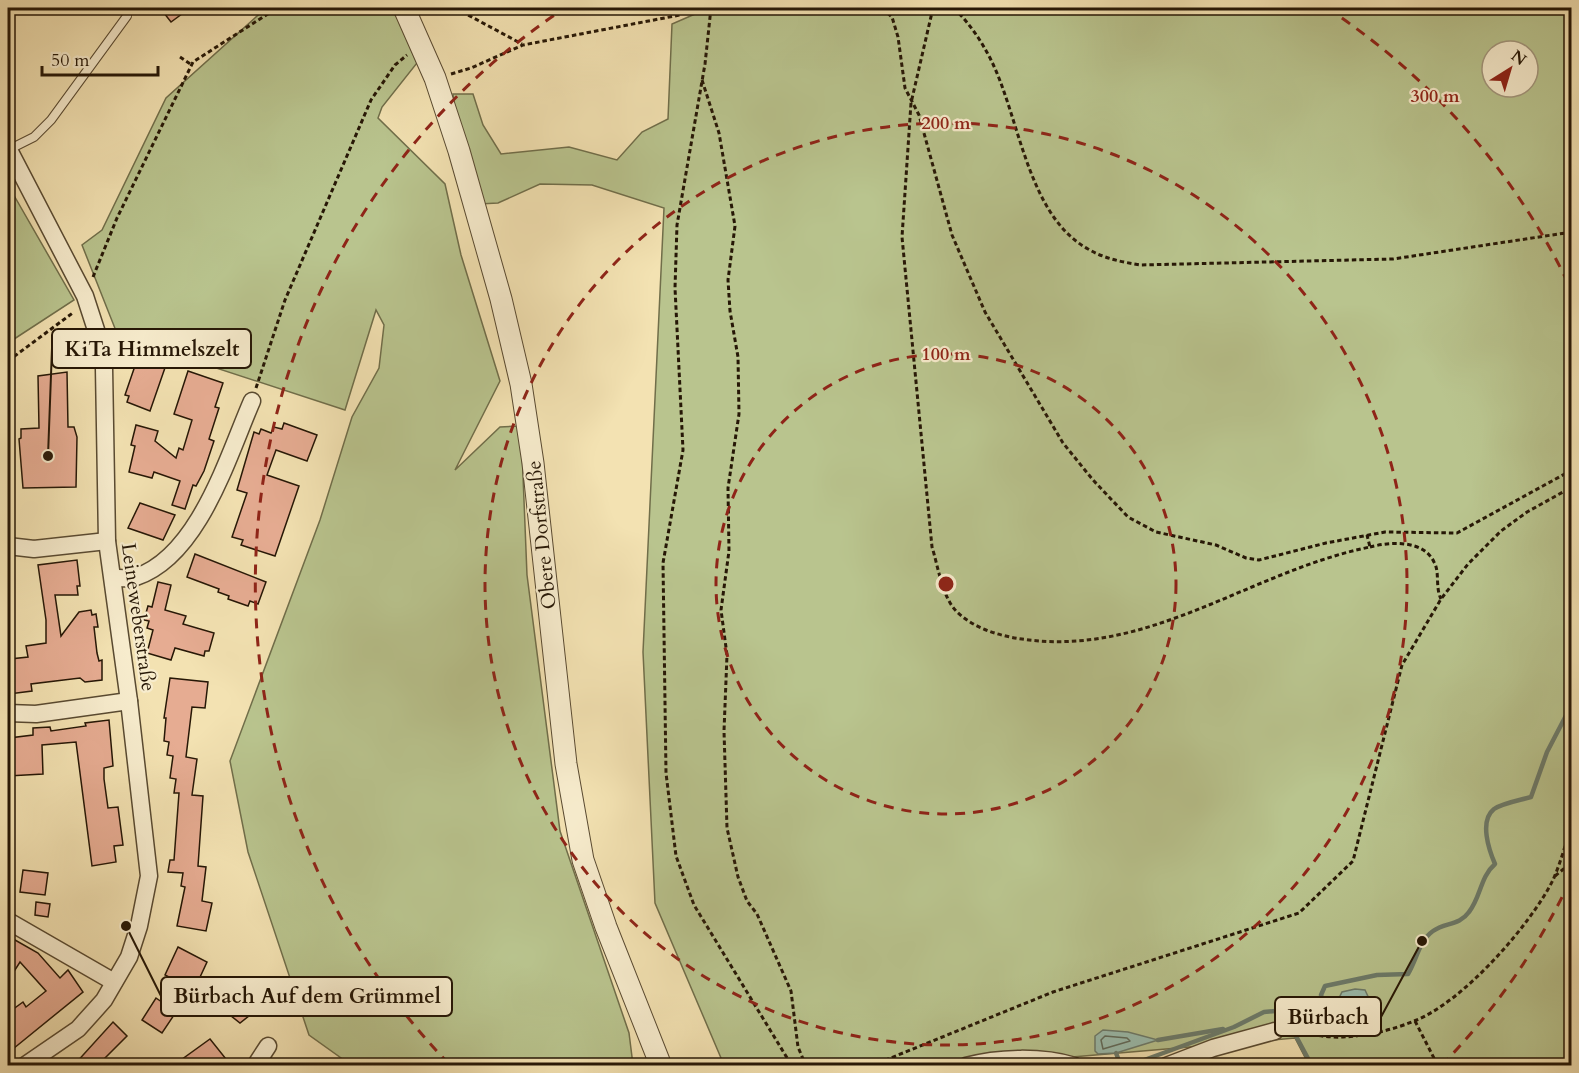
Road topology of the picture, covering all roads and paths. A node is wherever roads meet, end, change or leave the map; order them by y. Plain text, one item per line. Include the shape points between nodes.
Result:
1 (277, 8) edge
2 (404, 8) edge
3 (455, 8) edge
4 (691, 8) edge
5 (711, 8) edge
6 (882, 8) edge
7 (933, 8) edge
8 (954, 8) edge
9 (127, 16) dead end
10 (421, 43) junction
11 (524, 45) junction
12 (180, 57) dead end
13 (192, 65) junction
14 (435, 78) junction
15 (702, 79) junction
16 (911, 103) junction
17 (8, 149) edge
18 (1572, 232) edge
19 (85, 296) junction
20 (8, 361) edge
21 (252, 401) joint
22 (1572, 470) edge
23 (1572, 487) edge
24 (1367, 535) junction
25 (107, 541) junction
26 (8, 546) edge
27 (1370, 547) junction
28 (113, 578) junction
29 (1441, 599) junction
30 (129, 701) junction
31 (8, 713) edge
32 (1572, 824) edge
33 (1572, 862) edge
34 (1554, 877) junction
35 (8, 921) edge
36 (114, 982) junction
37 (1415, 1021) junction
38 (1275, 1030) joint
39 (268, 1046) dead end
40 (24, 1065) edge
41 (255, 1065) edge
42 (661, 1065) edge
43 (792, 1065) edge
44 (806, 1065) edge
45 (871, 1065) edge
46 (966, 1065) edge
47 (1075, 1065) edge
48 (1166, 1065) edge
49 (1438, 1065) edge

1 - 13 path
2 - 10 street, Obere Dorfstraße
3 - 11 path
4 - 11 path via 680,15
5 - 15 path
6 - 16 path via 892,17
7 - 16 path
8 - 18 path via 968,22 992,60 1041,195 1072,238 1109,259 1141,266 1393,259
9 - 17 lane via 51,120 34,137
10 - 14 street, Obere Dorfstraße
10 - 21 path via 395,65 371,100 285,300
11 - 14 path via 471,68
12 - 13 path
13 - 19 path via 117,218
14 - 42 street, Obere Dorfstraße via 479,220 521,384 566,764 584,860
15 - 43 path via 677,225 675,288 683,450 663,562 666,773 676,856 694,905
15 - 44 path via 719,133 735,226 728,280 738,357 739,414 728,488 729,551 721,610 727,655 724,730 728,828 747,901 757,914 791,991 798,1047
16 - 24 path via 919,115 952,235 985,312 1063,443 1114,505 1138,524 1156,532 1216,545 1259,560
16 - 27 path via 902,237 911,341 932,547 956,610 976,626 1006,637 1045,643 1100,639 1148,629 1335,554
17 - 19 street, Leineweberstraße
19 - 20 path via 76,310
19 - 25 street, Leineweberstraße via 104,368
21 - 28 street via 210,497 177,549 161,563 134,577
22 - 24 path via 1457,533
23 - 29 path via 1501,531
24 - 27 path
25 - 26 street via 34,549
25 - 28 street, Leineweberstraße
27 - 29 path via 1399,542 1426,553 1435,562
28 - 30 street, Leineweberstraße
29 - 45 path via 1402,665 1353,861 1299,913 1053,992
30 - 31 street via 36,714
30 - 36 street, Leineweberstraße via 149,876 129,957
32 - 34 path
33 - 34 path
34 - 37 path via 1533,912 1497,955 1440,1007
35 - 36 street
36 - 40 street, Leineweberstraße via 104,1000 78,1029
37 - 38 path via 1344,1037
37 - 49 path
38 - 48 street
39 - 41 street
46 - 47 street via 997,1060

